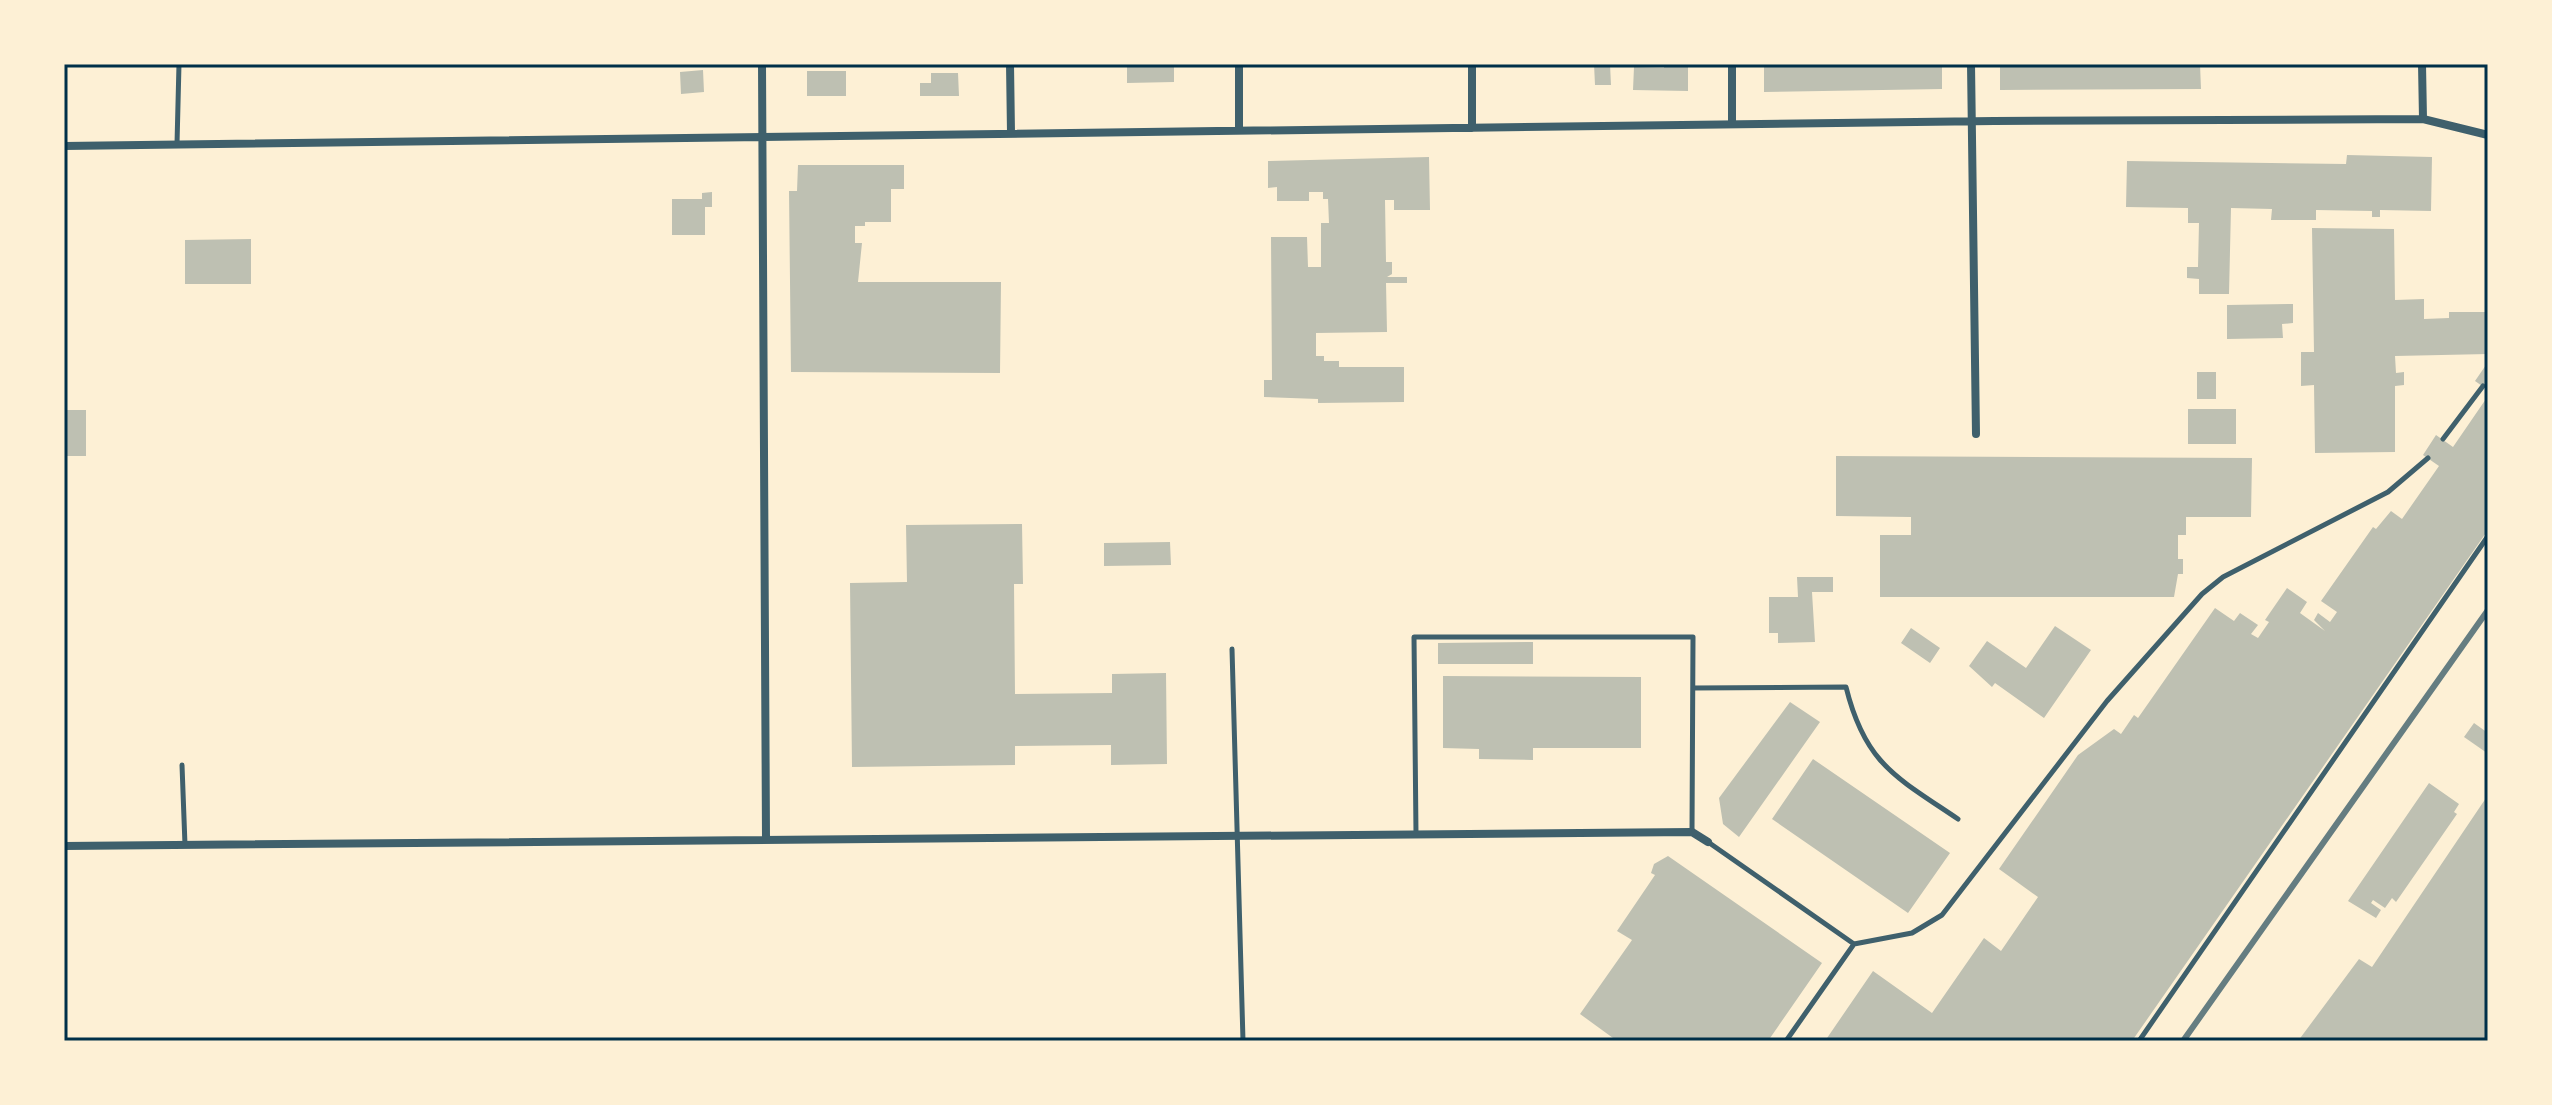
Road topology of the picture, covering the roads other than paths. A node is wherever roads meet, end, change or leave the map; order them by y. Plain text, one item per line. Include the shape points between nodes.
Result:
1 (179, 64) edge
2 (762, 64) edge
3 (1010, 64) edge
4 (1239, 64) edge
5 (1472, 64) edge
6 (1732, 64) edge
7 (1971, 64) edge
8 (2422, 64) edge
9 (2423, 119) junction
10 (1972, 121) junction
11 (1732, 124) junction
12 (1472, 128) junction
13 (1239, 130) junction
14 (1011, 133) junction
15 (2488, 135) edge
16 (763, 137) junction
17 (177, 144) junction
18 (64, 146) edge
19 (2483, 386) dead end
20 (1976, 434) dead end
21 (2443, 439) dead end
22 (2428, 458) dead end
23 (2488, 536) edge
24 (1232, 649) dead end
25 (1693, 688) junction
26 (182, 765) dead end
27 (1958, 819) dead end
28 (1692, 832) junction
29 (1416, 834) junction
30 (1240, 836) junction
31 (766, 839) junction
32 (1708, 842) joint
33 (185, 845) junction
34 (64, 846) edge
35 (1854, 944) junction
36 (1243, 1041) edge
37 (1786, 1041) edge
38 (2139, 1041) edge

1 - 17 lane
2 - 16 street
3 - 14 street
4 - 13 street
5 - 12 street
6 - 11 street
7 - 10 street
8 - 9 street
9 - 10 street
9 - 15 street
10 - 11 street
10 - 20 street
11 - 12 street
12 - 13 street
13 - 14 street
14 - 16 street
16 - 17 street
16 - 31 street
17 - 18 street
19 - 21 lane
22 - 35 lane via 2388,492 2212,585 2107,701 1942,915 1912,933
23 - 38 lane
24 - 30 lane
25 - 27 lane via 1846,687 1869,750
25 - 28 lane
25 - 29 lane via 1693,637 1414,637
26 - 33 lane
28 - 29 street
28 - 32 street
29 - 30 street
30 - 31 street
30 - 36 lane
31 - 33 street
32 - 35 lane
33 - 34 street
35 - 37 lane

